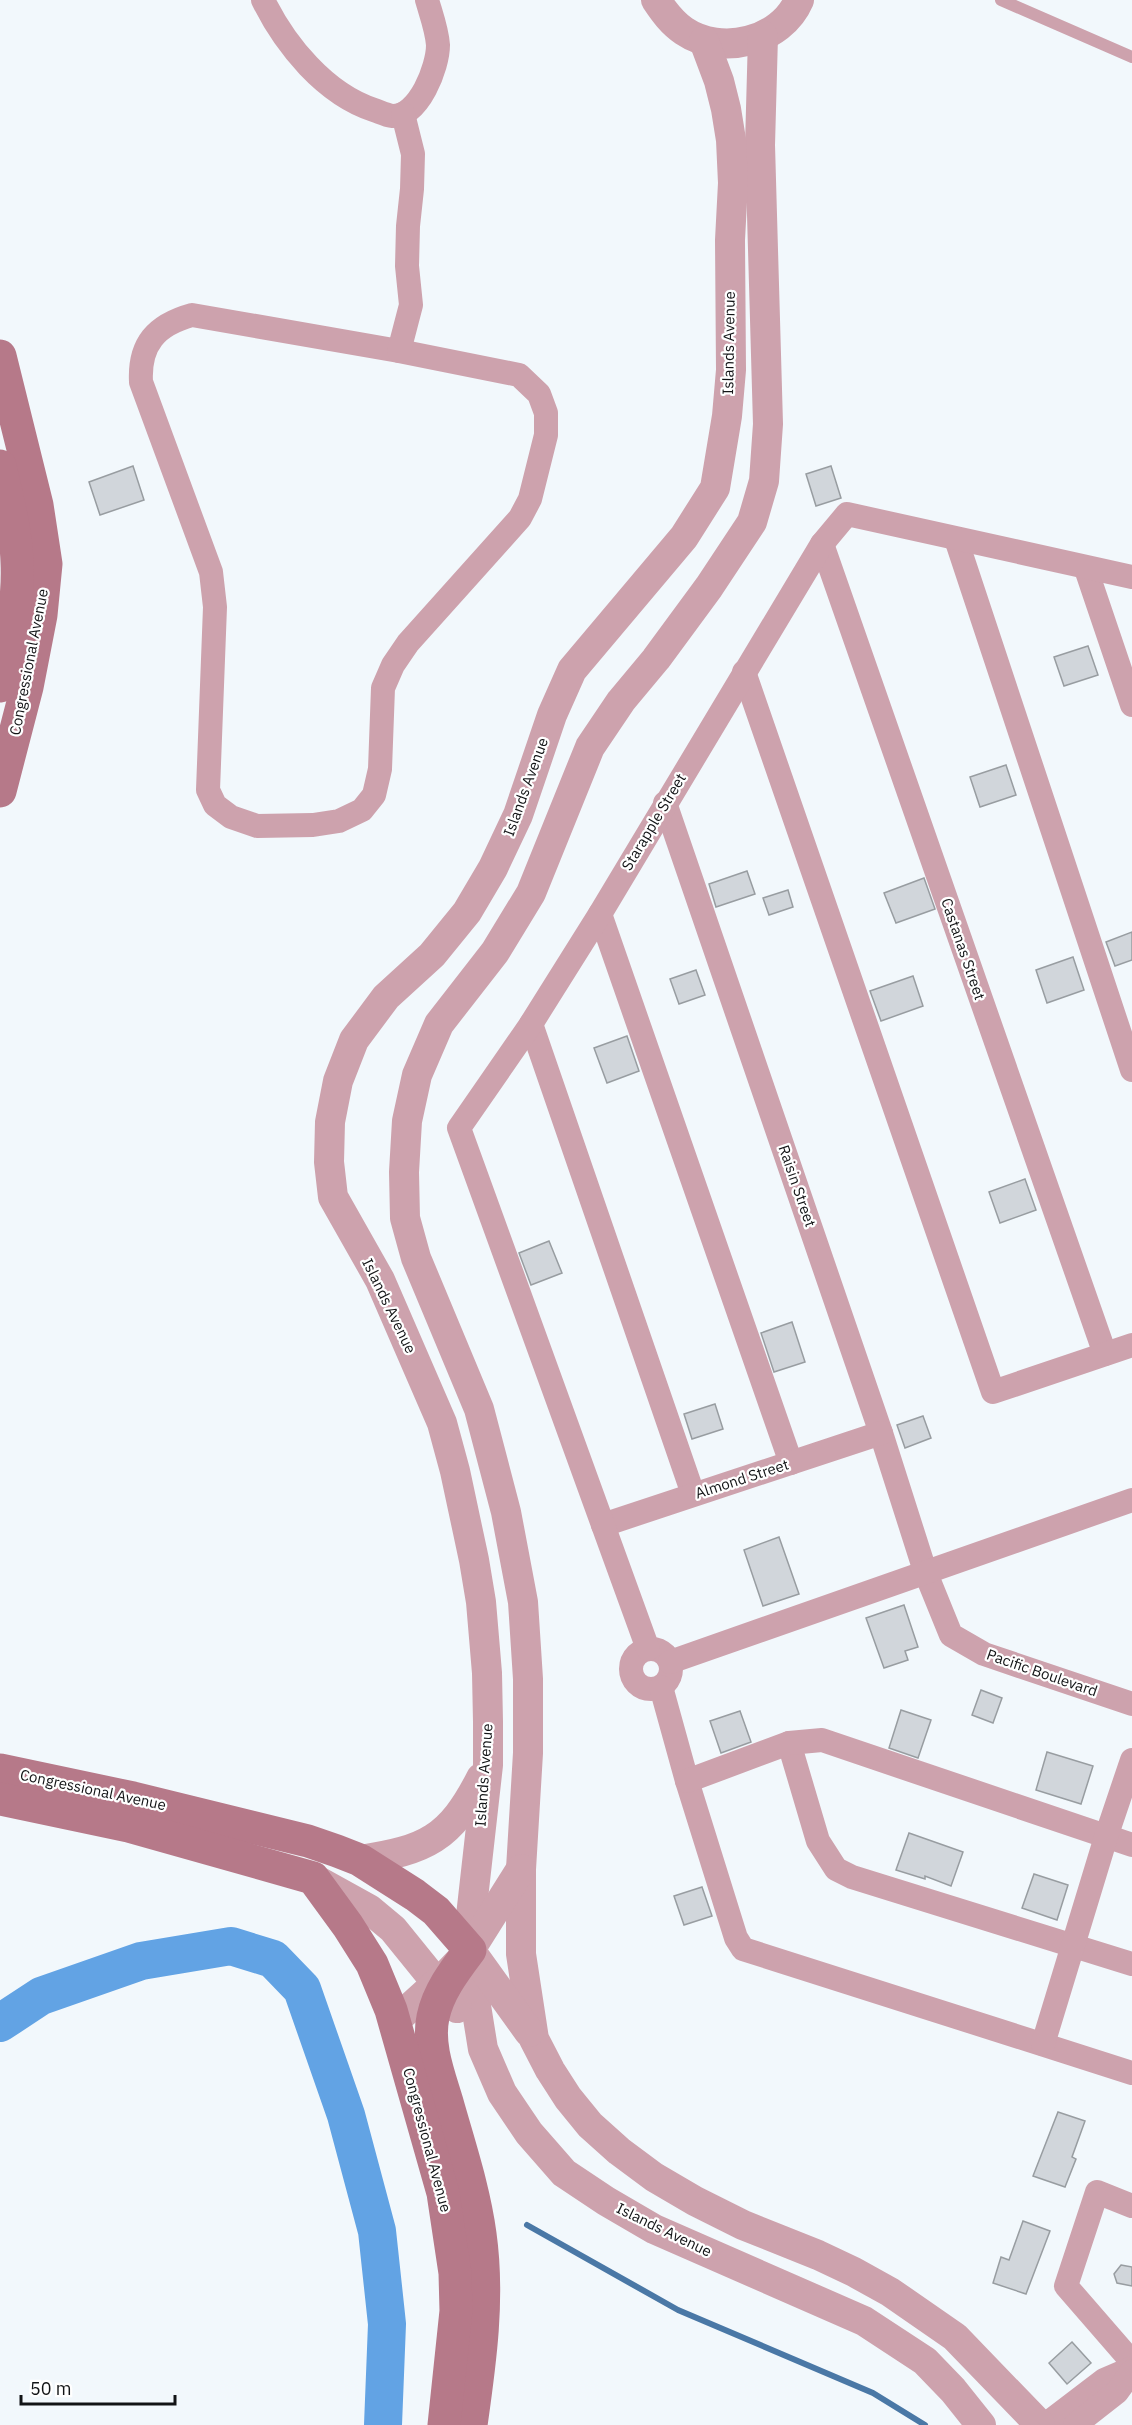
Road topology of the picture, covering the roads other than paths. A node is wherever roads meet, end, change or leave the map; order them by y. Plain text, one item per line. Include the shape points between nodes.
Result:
1 (263, 0) edge
2 (427, 0) edge
3 (657, 0) edge
4 (799, 0) edge
5 (1000, 0) edge
6 (763, 36) junction
7 (704, 41) junction
8 (1132, 57) edge
9 (402, 114) junction
10 (399, 351) junction
11 (0, 356) edge
12 (0, 466) edge
13 (956, 539) junction
14 (822, 544) junction
15 (1086, 569) junction
16 (1132, 577) edge
17 (744, 672) junction
18 (0, 686) edge
19 (1132, 705) edge
20 (0, 791) edge
21 (665, 803) junction
22 (600, 914) junction
23 (531, 1024) junction
24 (1132, 1070) edge
25 (1132, 1345) edge
26 (1105, 1354) junction
27 (479, 1409) junction
28 (442, 1423) junction
29 (881, 1433) junction
30 (791, 1463) junction
31 (693, 1494) junction
32 (1132, 1500) edge
33 (603, 1525) junction
34 (925, 1571) junction
35 (648, 1649) junction
36 (670, 1662) junction
37 (661, 1687) junction
38 (1132, 1704) edge
39 (789, 1743) junction
40 (1132, 1760) edge
41 (488, 1765) junction
42 (0, 1770) edge
43 (687, 1781) junction
44 (0, 1799) edge
45 (1106, 1837) junction
46 (1132, 1845) edge
47 (360, 1860) junction
48 (521, 1869) junction
49 (313, 1878) junction
50 (1073, 1944) junction
51 (411, 1948) junction
52 (470, 1950) junction
53 (1132, 1964) edge
54 (441, 1986) junction
55 (394, 2021) junction
56 (534, 2040) junction
57 (1043, 2044) junction
58 (483, 2049) junction
59 (1132, 2073) edge
60 (1132, 2206) edge
61 (1132, 2362) edge
62 (1132, 2370) edge
63 (444, 2425) edge
64 (471, 2425) edge
65 (981, 2425) edge
66 (1042, 2425) edge
67 (1075, 2425) edge

1 - 9 street via 295,50 345,97 392,116
2 - 9 street via 438,45 426,92
3 - 7 street via 684,31
4 - 6 street via 782,23
5 - 8 lane
6 - 7 street via 734,44
6 - 27 street via 760,145 768,424 764,481 752,522 709,587 590,747 531,893 495,952 440,1024 417,1075 407,1121 405,1218 416,1258
7 - 28 street, Islands Avenue via 726,110 733,183 731,370 715,488 684,537 572,670 552,715 518,815 493,868 432,955 386,997 354,1040 338,1081 332,1112 329,1162 333,1197 380,1280
9 - 10 street via 413,154 407,266 411,305
10 - 10 street via 192,315 172,321 158,331 144,351 141,382 211,572 216,607 208,790 215,805 231,818 257,826 313,825 339,822 362,810 374,795 380,769 383,688 393,665 408,643 520,518 530,499 546,435 546,413 539,394 519,375
11 - 20 main road, Congressional Avenue via 37,505 46,564 27,687
12 - 18 main road, Congressional Avenue via 17,563 13,621
13 - 14 street, Starapple Street via 847,514
13 - 15 street
13 - 24 street
14 - 17 street, Starapple Street
14 - 26 street, Castanas Street
15 - 16 street
15 - 19 street
17 - 21 street, Starapple Street
17 - 26 street via 993,1392
21 - 22 street, Starapple Street
21 - 29 street, Raisin Street
22 - 23 street, Starapple Street
22 - 30 street
23 - 31 street
23 - 33 street, Starapple Street via 459,1128
25 - 26 street
27 - 28 street
27 - 48 street via 523,1602 528,1752
28 - 41 street, Islands Avenue via 465,1514 481,1602
29 - 30 street, Almond Street
29 - 34 street, Raisin Street
30 - 31 street, Almond Street
31 - 33 street, Almond Street
32 - 34 street
33 - 35 street
34 - 36 street
34 - 38 street, Pacific Boulevard via 951,1635 984,1654
35 - 36 street via 662,1651
35 - 37 street via 637,1654 631,1666 633,1679 642,1688
36 - 37 street via 669,1679
37 - 43 street
39 - 43 street
39 - 45 street via 822,1740
39 - 50 street via 818,1841 836,1869
40 - 45 street
41 - 47 street via 458,1818 436,1837 414,1848
41 - 52 street, Islands Avenue
42 - 47 main road, Congressional Avenue via 308,1841
43 - 57 street via 736,1938 743,1949
44 - 49 main road, Congressional Avenue via 129,1826
45 - 46 street
45 - 50 street
47 - 52 main road, Congressional Avenue via 436,1911
48 - 52 street
48 - 56 street via 521,1954
49 - 51 street, Congressional Avenue via 369,1910
49 - 55 main road, Congressional Avenue via 372,1964
50 - 53 street
50 - 57 street
51 - 52 street
51 - 54 street, Congressional Avenue
52 - 54 main road, Congressional Avenue
52 - 56 street, Congressional Avenue
52 - 58 street, Islands Avenue
54 - 55 street
54 - 58 street, Congressional Avenue
54 - 64 main road, Congressional Avenue via 433,2017 433,2051 470,2186 484,2272 482,2346
55 - 63 main road, Congressional Avenue via 443,2193 451,2238 456,2312
56 - 66 street via 568,2098 619,2151 695,2201 890,2292 955,2337
57 - 59 street
58 - 65 street, Islands Avenue via 507,2101 564,2173 654,2229 864,2321 924,2361
60 - 61 street via 1097,2192 1066,2286
62 - 66 street via 1104,2380
62 - 67 street via 1117,2392

